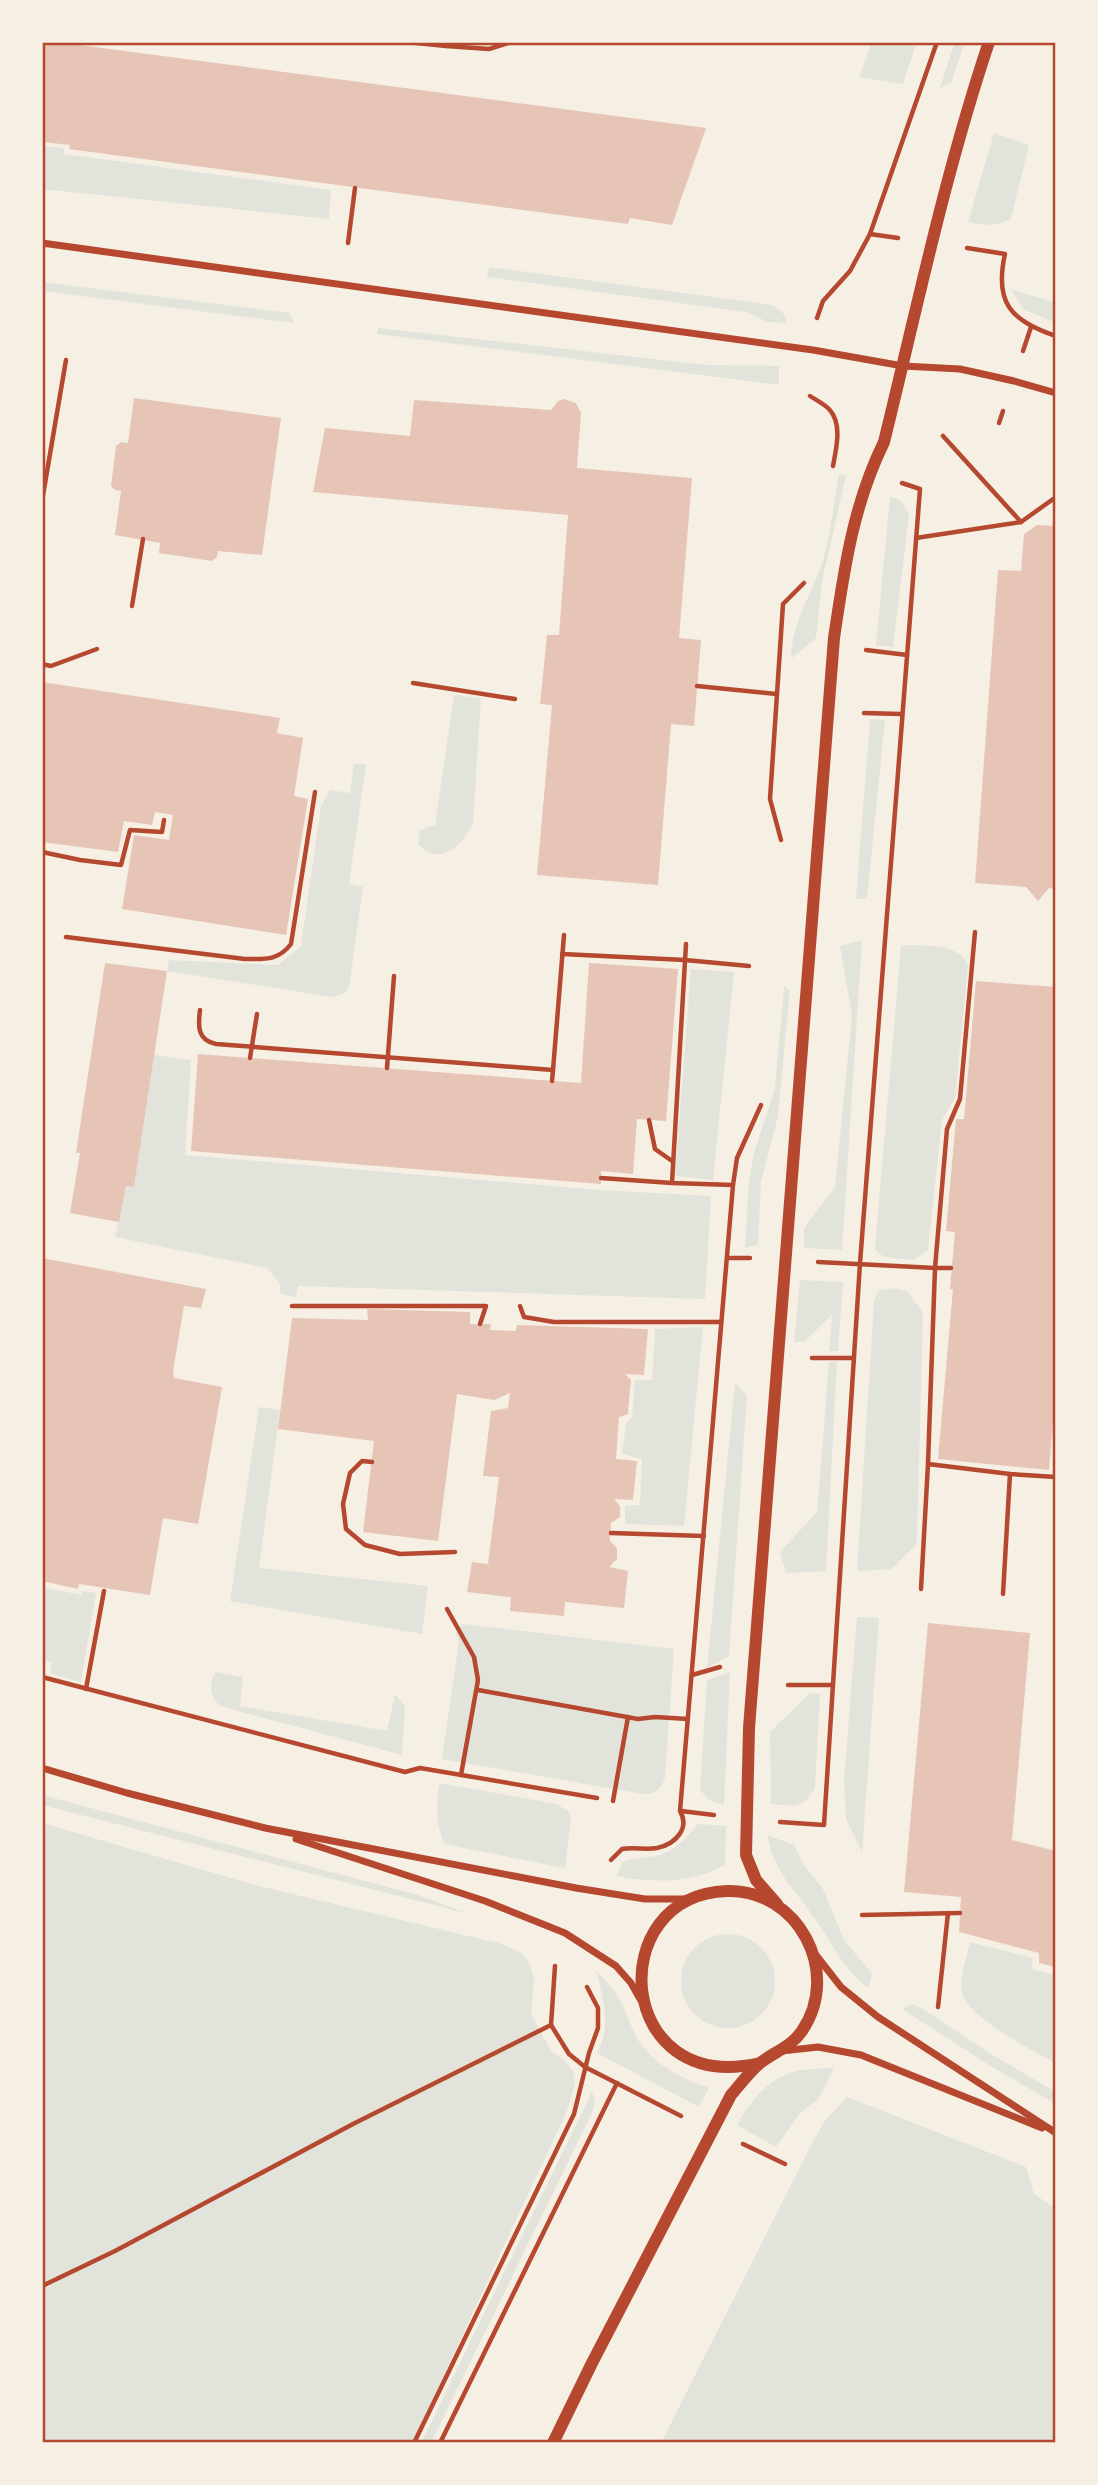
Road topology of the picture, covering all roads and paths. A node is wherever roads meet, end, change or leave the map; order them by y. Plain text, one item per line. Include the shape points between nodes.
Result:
1 (406, 42) edge
2 (511, 42) edge
3 (937, 42) edge
4 (989, 42) edge
5 (446, 44) edge
6 (355, 188) dead end
7 (870, 234) junction
8 (902, 239) dead end
9 (42, 243) edge
10 (348, 243) dead end
11 (965, 248) dead end
12 (1031, 327) junction
13 (814, 328) dead end
14 (1056, 336) edge
15 (66, 360) dead end
16 (1020, 362) dead end
17 (903, 366) junction
18 (1056, 393) edge
19 (810, 396) dead end
20 (943, 436) dead end
21 (833, 468) dead end
22 (899, 482) dead end
23 (1056, 497) edge
24 (42, 500) edge
25 (1021, 522) junction
26 (916, 538) junction
27 (144, 539) dead end
28 (806, 579) dead end
29 (132, 606) dead end
30 (97, 649) dead end
31 (42, 664) edge
32 (413, 683) dead end
33 (697, 686) dead end
34 (776, 694) junction
35 (515, 699) dead end
36 (315, 792) dead end
37 (770, 799) dead end
38 (164, 820) dead end
39 (42, 852) edge
40 (975, 932) dead end
41 (564, 935) dead end
42 (66, 937) dead end
43 (686, 944) dead end
44 (562, 954) junction
45 (685, 960) junction
46 (749, 967) dead end
47 (394, 976) dead end
48 (200, 1010) dead end
49 (257, 1014) dead end
50 (681, 1046) junction
51 (251, 1048) junction
52 (671, 1049) dead end
53 (386, 1057) junction
54 (250, 1058) dead end
55 (387, 1068) dead end
56 (553, 1070) junction
57 (552, 1081) dead end
58 (649, 1120) dead end
59 (737, 1158) dead end
60 (672, 1161) junction
61 (601, 1178) dead end
62 (672, 1183) junction
63 (733, 1185) junction
64 (727, 1258) junction
65 (750, 1258) dead end
66 (815, 1262) dead end
67 (860, 1264) junction
68 (935, 1268) junction
69 (951, 1268) dead end
70 (292, 1306) dead end
71 (520, 1306) dead end
72 (720, 1322) junction
73 (480, 1324) dead end
74 (372, 1462) dead end
75 (928, 1464) junction
76 (1010, 1474) junction
77 (1056, 1477) edge
78 (611, 1534) dead end
79 (704, 1536) junction
80 (454, 1552) dead end
81 (921, 1590) dead end
82 (103, 1591) dead end
83 (1003, 1594) dead end
84 (447, 1609) dead end
85 (42, 1677) edge
86 (752, 1685) junction
87 (833, 1685) junction
88 (86, 1689) junction
89 (478, 1690) junction
90 (628, 1717) junction
91 (688, 1719) junction
92 (42, 1768) edge
93 (461, 1775) junction
94 (597, 1798) dead end
95 (613, 1801) dead end
96 (680, 1811) junction
97 (718, 1815) dead end
98 (774, 1821) dead end
99 (265, 1828) junction
100 (609, 1862) dead end
101 (690, 1899) junction
102 (777, 1904) junction
103 (948, 1913) junction
104 (960, 1913) dead end
105 (862, 1914) dead end
106 (813, 1952) junction
107 (555, 1965) dead end
108 (585, 1984) dead end
109 (643, 2003) junction
110 (938, 2007) dead end
111 (551, 2025) junction
112 (781, 2052) junction
113 (760, 2063) junction
114 (585, 2067) junction
115 (617, 2083) junction
116 (682, 2117) dead end
117 (1056, 2133) edge
118 (735, 2141) dead end
119 (785, 2164) dead end
120 (42, 2286) edge
121 (414, 2443) edge
122 (440, 2443) edge
123 (553, 2443) edge

1 - 5 path
2 - 5 path via 489,49
3 - 7 path
4 - 17 street via 946,186
6 - 10 path
7 - 8 path
7 - 13 path via 850,271 823,301
9 - 17 street
11 - 12 path via 1005,254 1001,288 1006,305
12 - 14 path
12 - 16 path
15 - 24 path
17 - 18 street via 960,369
17 - 86 street via 884,443 858,505 834,638
19 - 21 path via 830,410 835,420
20 - 25 path
22 - 26 path via 920,489
23 - 25 path
25 - 26 path
26 - 67 path
27 - 29 path
28 - 34 path via 783,604
30 - 31 path via 51,666
32 - 35 path
33 - 34 path
34 - 37 path
36 - 42 path via 291,944 274,959
38 - 39 path via 162,832 130,831 121,865
40 - 68 path via 960,1099 947,1129
41 - 44 path
43 - 45 path
44 - 45 path
44 - 56 path
45 - 46 path
45 - 50 path
47 - 53 path
48 - 51 path via 198,1027 209,1043
49 - 51 path
50 - 52 path
50 - 60 path
51 - 53 path
51 - 54 path
53 - 55 path
53 - 56 path
56 - 57 path
58 - 60 path via 655,1149
59 - 63 path
60 - 62 path
61 - 62 path
62 - 63 path
63 - 64 path
64 - 65 path
64 - 72 path
66 - 67 path
67 - 68 path
67 - 87 path
68 - 69 path
68 - 75 path
70 - 73 path via 486,1306
71 - 72 path via 524,1317 587,1325
72 - 79 path
74 - 80 path via 362,1461 350,1473 342,1504 346,1529 365,1545 400,1553
75 - 76 path
75 - 81 path
76 - 77 path
76 - 83 path
78 - 79 path
79 - 91 path
82 - 88 path
84 - 89 path via 474,1657
85 - 88 path
86 - 87 path
86 - 102 street via 746,1855 756,1880
87 - 98 path via 824,1825
88 - 93 path via 405,1772 420,1768
89 - 90 path
89 - 93 path
90 - 91 path
90 - 95 path
91 - 96 path
92 - 99 street
93 - 94 path
96 - 97 path
96 - 100 path via 685,1826 673,1839 655,1849 622,1849
99 - 101 street via 588,1890 645,1899
99 - 109 street via 485,1901 565,1933 616,1966
101 - 102 street via 714,1891 737,1891
101 - 109 street via 665,1917 649,1943 640,1974
102 - 106 street via 792,1916
103 - 104 path
103 - 105 path
103 - 110 path
106 - 112 street via 818,1985 812,2011 801,2032
106 - 117 street via 841,1987 878,2017
107 - 111 path
108 - 114 path via 599,2016
109 - 113 street via 666,2042 686,2058 738,2068
111 - 114 path via 569,2053
111 - 120 path
112 - 113 street
112 - 117 street via 818,2047 861,2055
113 - 123 street via 731,2095
114 - 115 path
114 - 121 path via 570,2124
115 - 116 path
115 - 122 path
118 - 119 path

